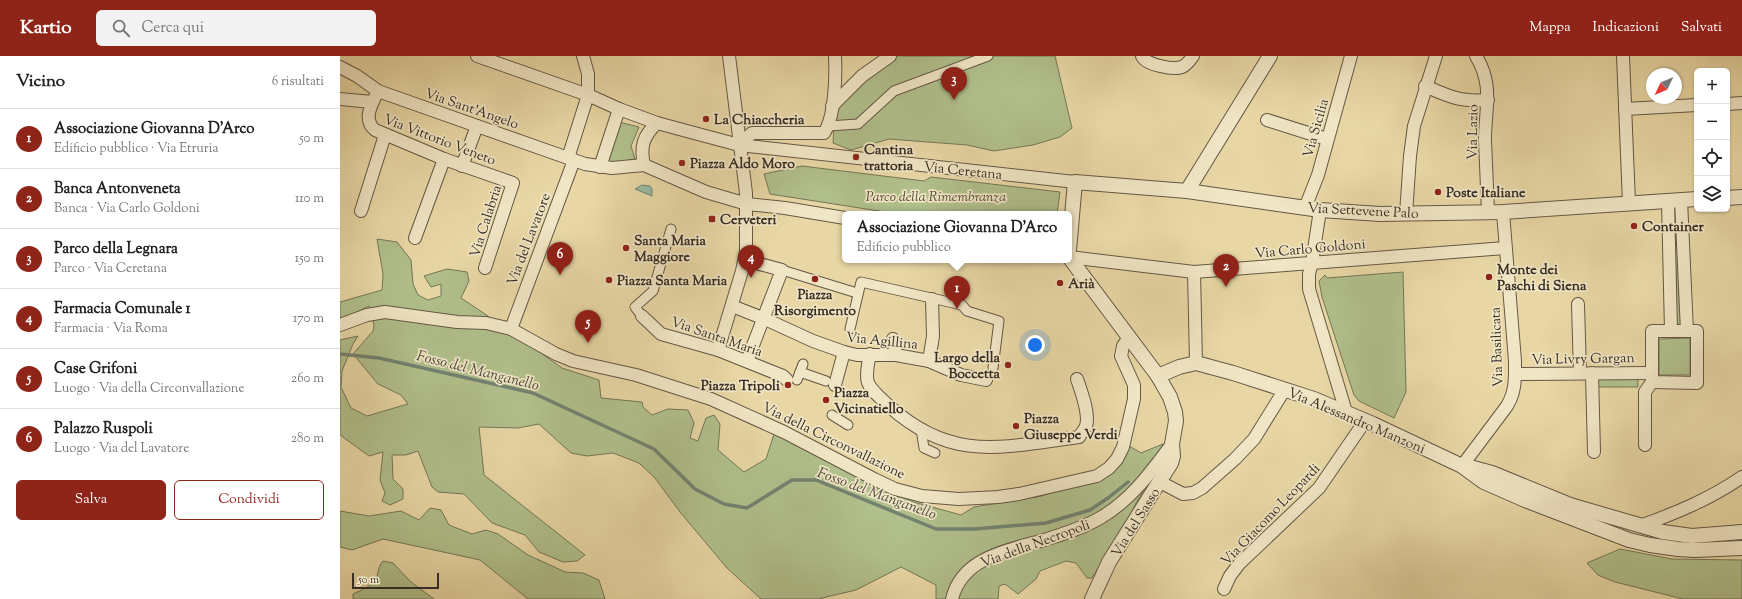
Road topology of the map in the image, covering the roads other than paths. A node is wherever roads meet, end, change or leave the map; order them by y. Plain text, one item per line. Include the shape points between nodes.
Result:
1 (477, 56) edge
2 (583, 56) edge
3 (729, 56) edge
4 (835, 56) edge
5 (890, 56) edge
6 (988, 56) edge
7 (1142, 56) edge
8 (1193, 56) edge
9 (1270, 56) edge
10 (1351, 56) edge
11 (1436, 56) edge
12 (1476, 56) edge
13 (1623, 56) edge
14 (340, 67) edge
15 (1425, 86) junction
16 (378, 91) junction
17 (588, 95) junction
18 (340, 99) edge
19 (1488, 100) junction
20 (372, 102) junction
21 (1742, 103) edge
22 (1730, 104) edge
23 (1694, 105) edge
24 (832, 106) junction
25 (619, 109) junction
26 (1626, 109) junction
27 (1267, 120) dead end
28 (657, 123) junction
29 (477, 126) junction
30 (829, 126) junction
31 (385, 135) junction
32 (1327, 139) junction
33 (739, 145) junction
34 (444, 159) junction
35 (571, 159) junction
36 (644, 165) junction
37 (462, 166) junction
38 (600, 167) junction
39 (1075, 182) junction
40 (514, 183) joint
41 (1187, 191) junction
42 (1742, 197) edge
43 (1730, 198) edge
44 (1694, 199) edge
45 (1675, 200) junction
46 (1629, 203) junction
47 (747, 204) junction
48 (1305, 208) junction
49 (1320, 210) junction
50 (361, 211) dead end
51 (1488, 212) junction
52 (1503, 212) junction
53 (1406, 214) junction
54 (1072, 216) edge
55 (842, 218) edge
56 (671, 230) dead end
57 (415, 238) dead end
58 (1505, 248) junction
59 (1072, 257) edge
60 (745, 260) junction
61 (1072, 261) edge
62 (1312, 263) junction
63 (485, 268) dead end
64 (782, 270) junction
65 (1194, 272) junction
66 (857, 293) junction
67 (932, 299) junction
68 (1578, 304) dead end
69 (732, 306) junction
70 (642, 316) joint
71 (765, 319) junction
72 (340, 325) edge
73 (511, 329) junction
74 (850, 329) dead end
75 (1671, 331) junction
76 (1687, 331) junction
77 (1129, 337) junction
78 (893, 339) dead end
79 (718, 350) junction
80 (844, 352) junction
81 (870, 354) junction
82 (896, 355) junction
83 (747, 361) junction
84 (929, 361) junction
85 (1196, 363) junction
86 (993, 368) dead end
87 (1586, 373) junction
88 (796, 374) joint
89 (1515, 374) junction
90 (1158, 376) junction
91 (1652, 377) junction
92 (1077, 379) dead end
93 (986, 380) dead end
94 (830, 383) joint
95 (1285, 389) junction
96 (1346, 412) junction
97 (832, 415) dead end
98 (1365, 421) junction
99 (848, 425) dead end
100 (921, 429) junction
101 (1172, 444) junction
102 (1645, 445) dead end
103 (1594, 452) dead end
104 (935, 453) dead end
105 (1462, 466) junction
106 (1742, 477) edge
107 (1160, 482) junction
108 (1640, 526) junction
109 (1742, 532) edge
110 (1742, 548) edge
111 (1224, 589) dead end
112 (952, 599) edge
113 (1092, 599) edge

1 - 17 street, Via Ceretana
2 - 17 street, Via del Lavatore via 588,74
3 - 33 street
4 - 24 street via 836,78
5 - 24 street via 862,76
6 - 30 street via 894,91 858,124
7 - 8 street via 1147,62 1177,68 1186,64
9 - 41 street
10 - 32 street, Via Sicilia
11 - 15 street
12 - 19 street, Via Lazio via 1485,75
13 - 26 street
14 - 16 street, Via Sant'Angelo
15 - 19 street via 1458,100
15 - 53 street via 1413,133
16 - 20 street, Via Vittorio Veneto
16 - 29 street, Via Sant'Angelo
17 - 25 street, Via Ceretana
17 - 35 street, Via del Lavatore
18 - 20 street
19 - 51 street, Via Lazio via 1485,139
20 - 31 street, Via Vittorio Veneto via 368,121 375,130
21 - 22 street
23 - 26 street
24 - 30 street
25 - 28 street, Via Ceretana
25 - 38 street
26 - 46 street
27 - 32 street
28 - 33 street, Via Ceretana
28 - 36 street via 642,143
29 - 35 street, Via Sant'Angelo
29 - 37 street
30 - 33 street via 824,133 752,133
31 - 34 street, Via Vittorio Veneto
31 - 50 street
32 - 48 street, Via Sicilia via 1318,175
33 - 39 street, Via Ceretana
33 - 47 street
34 - 37 street, Via Vittorio Veneto
34 - 57 street
35 - 38 street, Via Sant'Angelo
35 - 73 street, Via del Lavatore
36 - 38 street
36 - 47 street via 706,192
37 - 40 street, Via Vittorio Veneto
39 - 41 street, Via Ceretana
39 - 54 street
40 - 63 street, Via Calabria
41 - 48 street, Via Settevene Palo
42 - 43 street
44 - 45 street, Via Settevene Palo
45 - 46 street, Via Settevene Palo
45 - 75 street
45 - 76 street
46 - 52 street, Via Settevene Palo
47 - 55 street
47 - 60 street
48 - 49 street, Via Settevene Palo
49 - 53 street, Via Settevene Palo
49 - 62 street
51 - 52 street, Via Settevene Palo
51 - 53 street, Via Settevene Palo
52 - 58 street, Via Basilicata
56 - 70 street via 653,291 635,307
58 - 62 street, Via Carlo Goldoni
58 - 89 street, Via Basilicata
59 - 65 street, Via Carlo Goldoni
60 - 64 street
60 - 69 street
61 - 77 street, Via della Necropoli
62 - 65 street, Via Carlo Goldoni
62 - 96 street via 1309,282 1311,297
64 - 66 street
64 - 71 street
65 - 85 street
66 - 67 street via 861,282
66 - 74 street
67 - 84 street via 933,336
67 - 86 street via 962,305 967,311 999,321
68 - 87 street
69 - 71 street, Via Agillina
69 - 79 street
70 - 79 street, Via Santa Maria via 661,334
71 - 80 street, Via Agillina via 811,346
71 - 83 street
72 - 73 street, Via della Circonvallazione via 367,315 385,312 457,322 486,323
73 - 77 street, Via della Circonvallazione via 573,361 636,375 716,401 784,432 895,489 922,496 959,499 1019,494 1096,476 1110,468 1118,459 1123,447 1134,399 1134,384 1121,356 1123,346
75 - 76 street, Via Livry Gargan
75 - 91 street, Via Livry Gargan via 1652,331
76 - 91 street, Via Livry Gargan via 1697,331 1696,383
77 - 90 street, Via della Necropoli
78 - 82 street
79 - 83 street, Via Santa Maria
80 - 81 street, Via Agillina
80 - 94 street
81 - 82 street, Via Agillina
81 - 100 street via 866,372 868,384 897,412
82 - 84 street, Via Agillina
83 - 88 street, Via Santa Maria via 783,376
84 - 93 street, Via Agillina via 961,375
85 - 90 street
85 - 95 street, Via Alessandro Manzoni
87 - 89 street, Via Livry Gargan
87 - 91 street, Via Livry Gargan
87 - 103 street
88 - 94 street
89 - 105 street, Via Basilicata via 1514,389 1507,406
90 - 101 street, Via della Necropoli via 1175,412 1176,426
91 - 102 street via 1645,392
92 - 100 street via 1087,421 1086,428 1079,437 1011,446 978,447 948,442
95 - 96 street, Via Alessandro Manzoni
95 - 107 street via 1254,439 1202,488 1184,494
96 - 98 street, Via Alessandro Manzoni
97 - 99 street
98 - 105 street, Via Alessandro Manzoni
98 - 111 street, Via Giacomo Leopardi via 1319,488 1239,564
100 - 104 street via 924,448
101 - 107 street, Via del Sasso via 1172,460
101 - 112 street, Via della Necropoli via 1137,488 1108,512 1070,532 982,560 959,581
105 - 108 street, Via Alessandro Manzoni via 1484,470 1555,500
105 - 110 street, Via Alessandro Manzoni via 1484,482 1525,500 1637,542 1686,550
106 - 108 street via 1691,506
107 - 113 street, Via del Sasso via 1109,562
108 - 109 street, Via Alessandro Manzoni via 1686,536

